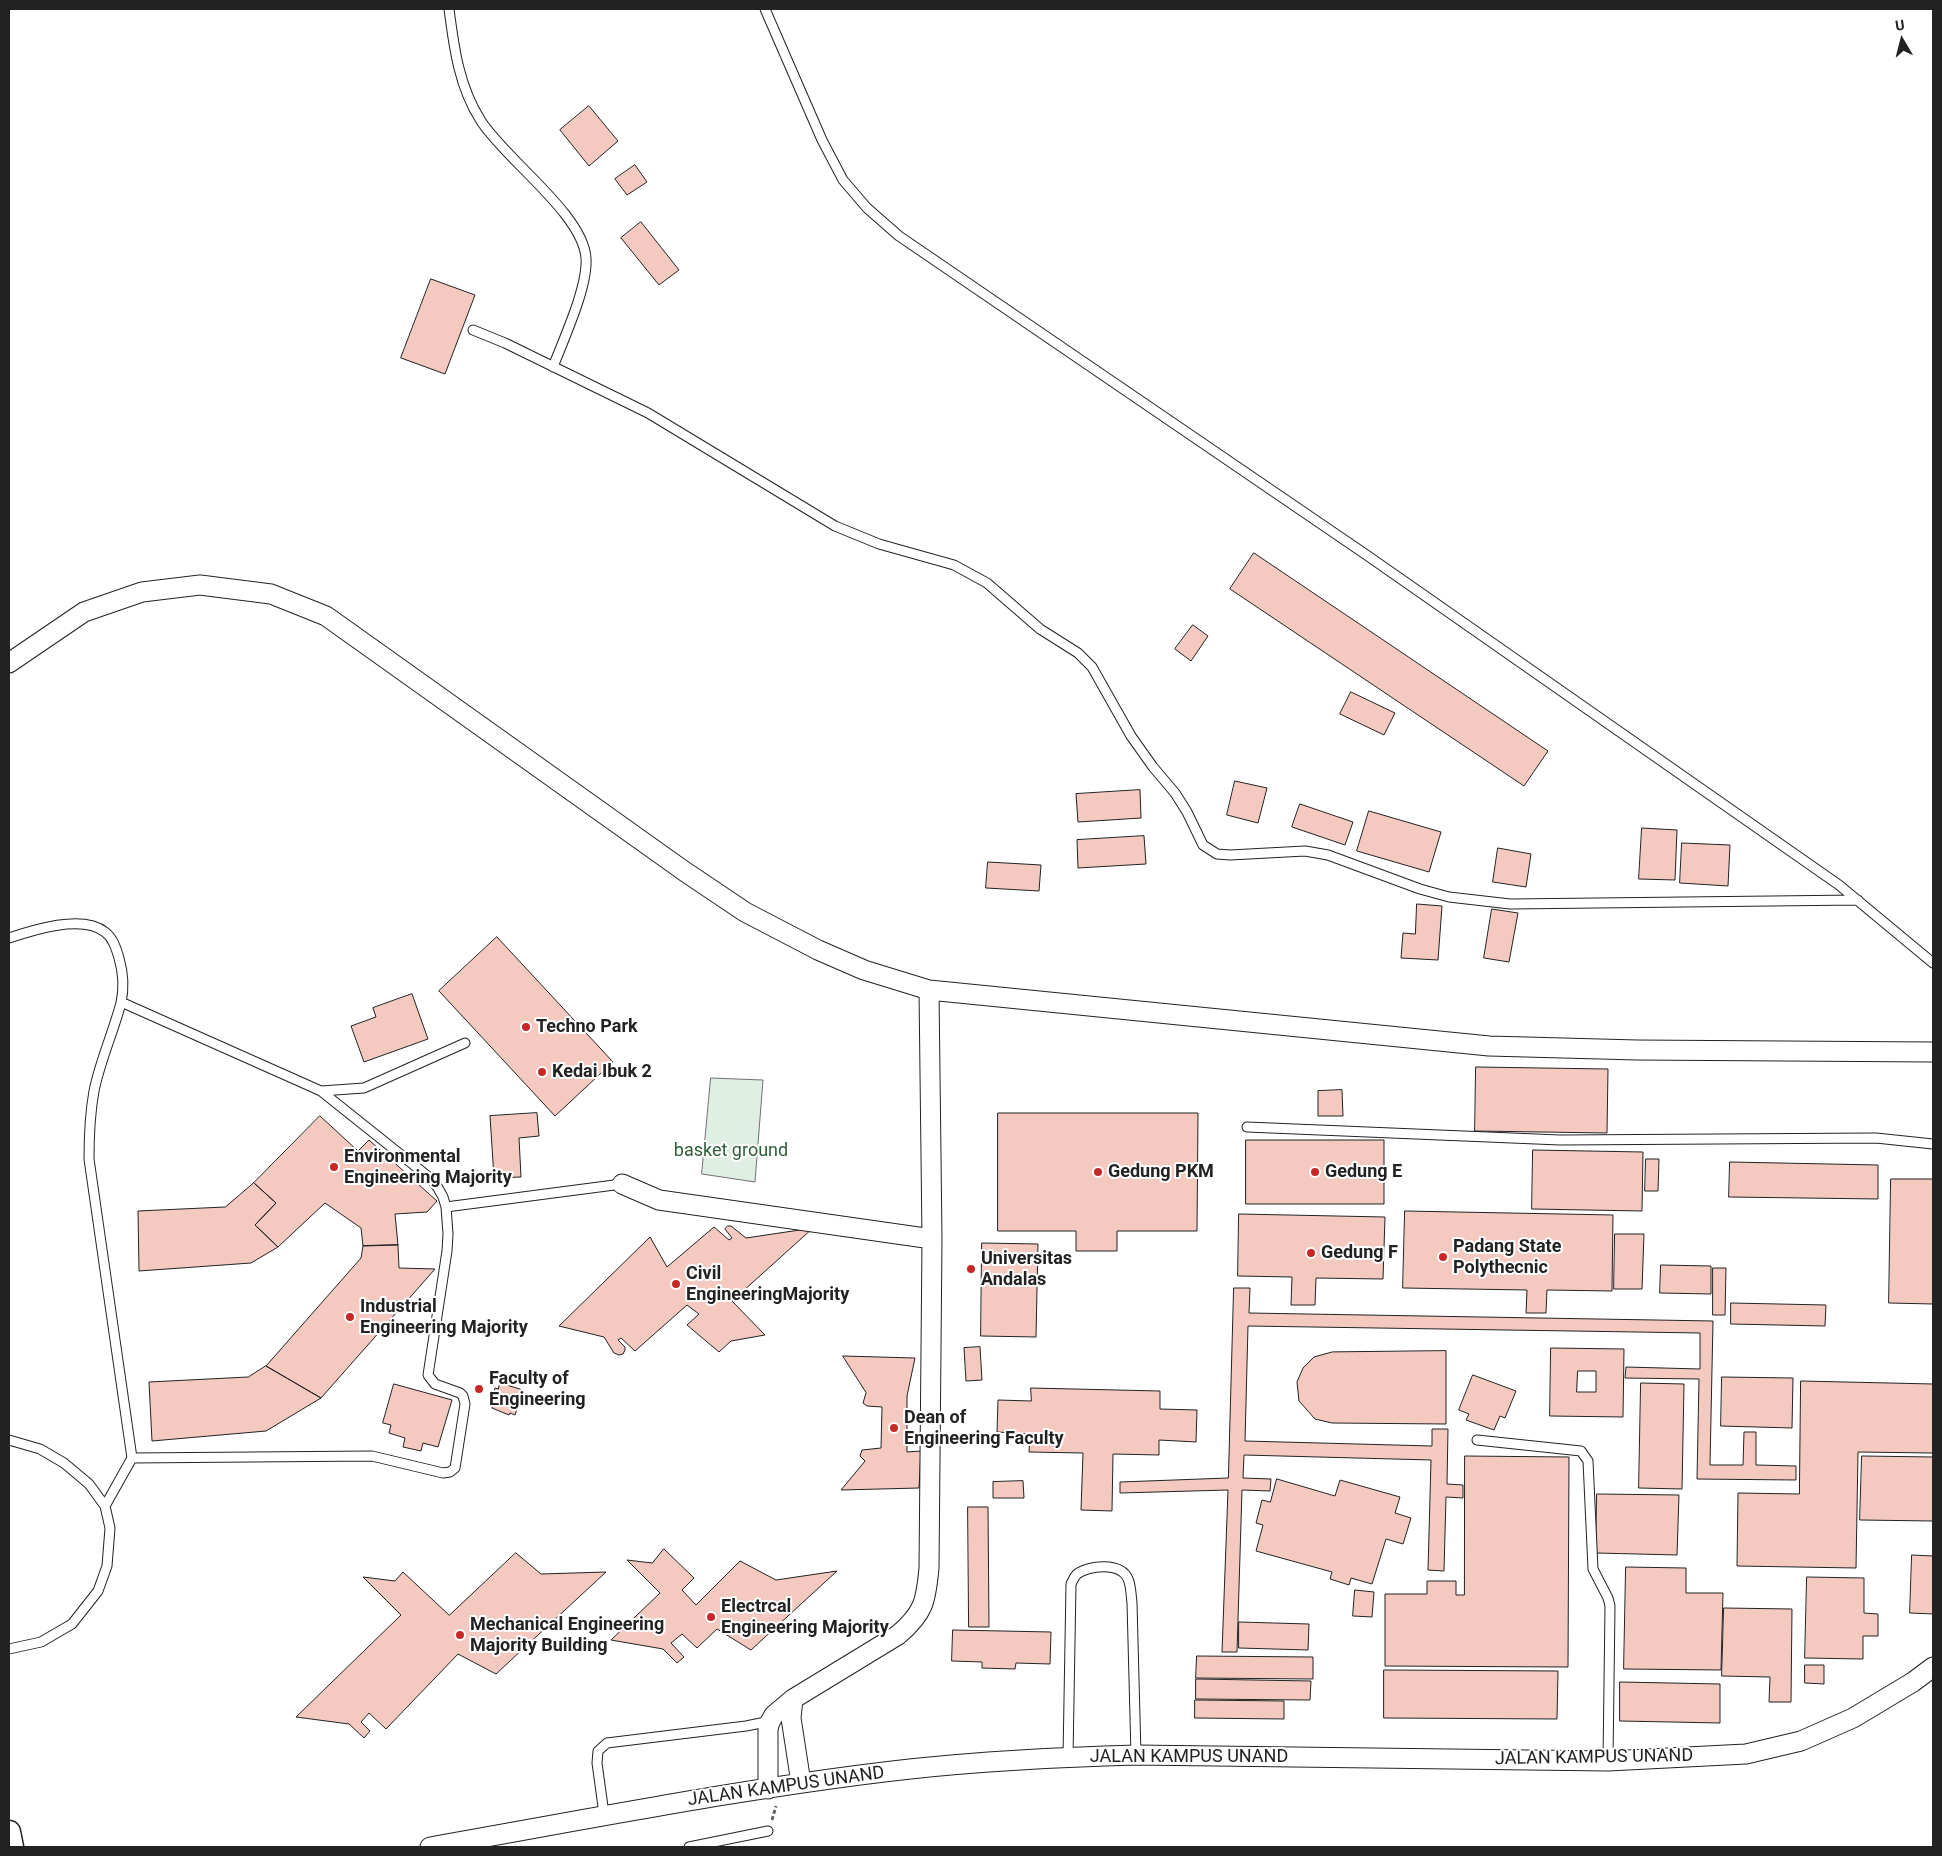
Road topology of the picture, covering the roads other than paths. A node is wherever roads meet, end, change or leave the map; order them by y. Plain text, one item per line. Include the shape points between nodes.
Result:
1 (449, 9) edge
2 (765, 9) edge
3 (472, 330) dead end
4 (554, 367) junction
5 (9, 662) edge
6 (1858, 900) junction
7 (9, 938) edge
8 (1933, 963) edge
9 (929, 990) junction
10 (121, 1002) junction
11 (465, 1043) dead end
12 (1933, 1052) edge
13 (322, 1091) junction
14 (1247, 1127) dead end
15 (1933, 1144) edge
16 (622, 1184) joint
17 (446, 1207) junction
18 (932, 1239) junction
19 (9, 1440) edge
20 (1477, 1440) dead end
21 (132, 1458) junction
22 (105, 1506) junction
23 (9, 1650) edge
24 (1933, 1667) edge
25 (793, 1699) junction
26 (791, 1718) junction
27 (770, 1722) junction
28 (1136, 1755) junction
29 (1068, 1757) junction
30 (1608, 1761) junction
31 (801, 1783) junction
32 (768, 1789) junction
33 (604, 1814) junction
34 (768, 1831) dead end
35 (9, 1832) edge
36 (12, 1847) edge
37 (430, 1847) edge
38 (689, 1847) edge

1 - 4 lane via 456,58 466,93 482,122 570,219 581,238 586,257 585,278
2 - 6 lane via 822,140 843,180 898,236 1368,556
3 - 4 lane
4 - 6 lane via 656,418 834,526 879,544 954,565 987,583 1040,629 1078,652 1092,667 1131,736 1187,812 1203,845 1217,854 1306,851 1328,855 1449,897 1510,904
5 - 9 street via 84,612 142,592 200,585 271,594 326,616 745,912 818,950
6 - 8 lane
7 - 10 lane via 40,927 68,924 103,930 114,944 121,966
9 - 12 street via 1490,1046
9 - 18 street
10 - 13 lane
10 - 21 lane via 94,1091 89,1159
11 - 13 lane via 364,1088
13 - 17 lane via 430,1178
14 - 15 lane via 1560,1140 1876,1138
16 - 17 lane
16 - 18 street via 659,1200
17 - 21 lane via 448,1251 428,1369 430,1380 460,1393 465,1404 455,1468 450,1472 372,1456
18 - 25 street via 930,1568 926,1596 920,1612 898,1635
19 - 22 lane via 40,1449 64,1463 89,1484
20 - 30 lane via 1581,1451 1588,1461 1593,1569 1610,1606
21 - 22 lane
22 - 23 lane via 110,1528 108,1566 98,1591 72,1624 41,1642
24 - 30 street, JALAN KAMPUS UNAND via 1853,1718 1801,1741 1746,1754
25 - 26 street
25 - 27 street
26 - 27 lane
26 - 31 street
27 - 32 street
27 - 33 lane via 607,1743 598,1751 597,1763
28 - 29 street, JALAN KAMPUS UNAND
28 - 29 lane via 1130,1588 1128,1578 1122,1572 1100,1567 1083,1570 1075,1575 1071,1584
28 - 30 street, JALAN KAMPUS UNAND
29 - 31 street, JALAN KAMPUS UNAND via 911,1769
31 - 32 street, JALAN KAMPUS UNAND
32 - 33 street, JALAN KAMPUS UNAND
33 - 37 street, JALAN KAMPUS UNAND
34 - 38 lane
35 - 36 street

